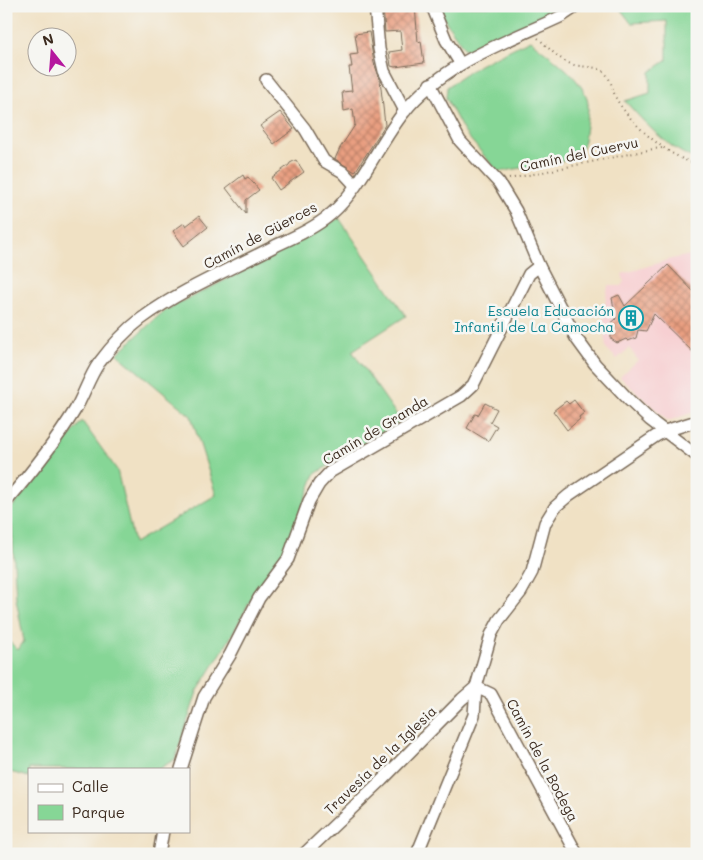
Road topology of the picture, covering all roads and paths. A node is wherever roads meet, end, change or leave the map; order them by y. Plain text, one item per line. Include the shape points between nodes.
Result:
1 (375, 6) edge
2 (432, 6) edge
3 (578, 6) edge
4 (531, 31) junction
5 (460, 63) junction
6 (266, 80) dead end
7 (430, 84) junction
8 (405, 111) junction
9 (663, 148) junction
10 (697, 164) edge
11 (499, 182) junction
12 (355, 185) junction
13 (539, 266) junction
14 (697, 421) edge
15 (665, 432) junction
16 (697, 456) edge
17 (6, 502) edge
18 (476, 687) junction
19 (182, 768) edge
20 (163, 832) edge
21 (160, 854) edge
22 (304, 854) edge
23 (417, 854) edge
24 (577, 854) edge

1 - 8 street via 384,71
2 - 5 street
3 - 4 street, Camín de Güerces
4 - 5 street, Camín de Güerces
4 - 9 path via 552,52 571,64 603,70 623,109
5 - 7 street, Camín de Güerces
6 - 12 street via 305,130 324,161 344,172
7 - 8 street, Camín de Güerces
7 - 11 street via 460,141
8 - 12 street, Camín de Güerces
9 - 10 path
9 - 11 path, Camín del Cuervu
11 - 13 street via 516,211
12 - 17 street, Camín de Güerces via 343,202 322,220 168,302 118,339 39,462
13 - 15 street via 568,325 595,364
13 - 19 street, Camín de Granda via 529,274 473,385 461,396 330,472 319,484 288,559 259,598 204,697
14 - 15 street
15 - 16 street
15 - 18 street via 555,507 545,523 532,572 491,635
18 - 22 street, Travesía de la Iglesia
18 - 23 street via 474,715
18 - 24 street, Camín de la Bodega via 491,694
20 - 21 street

